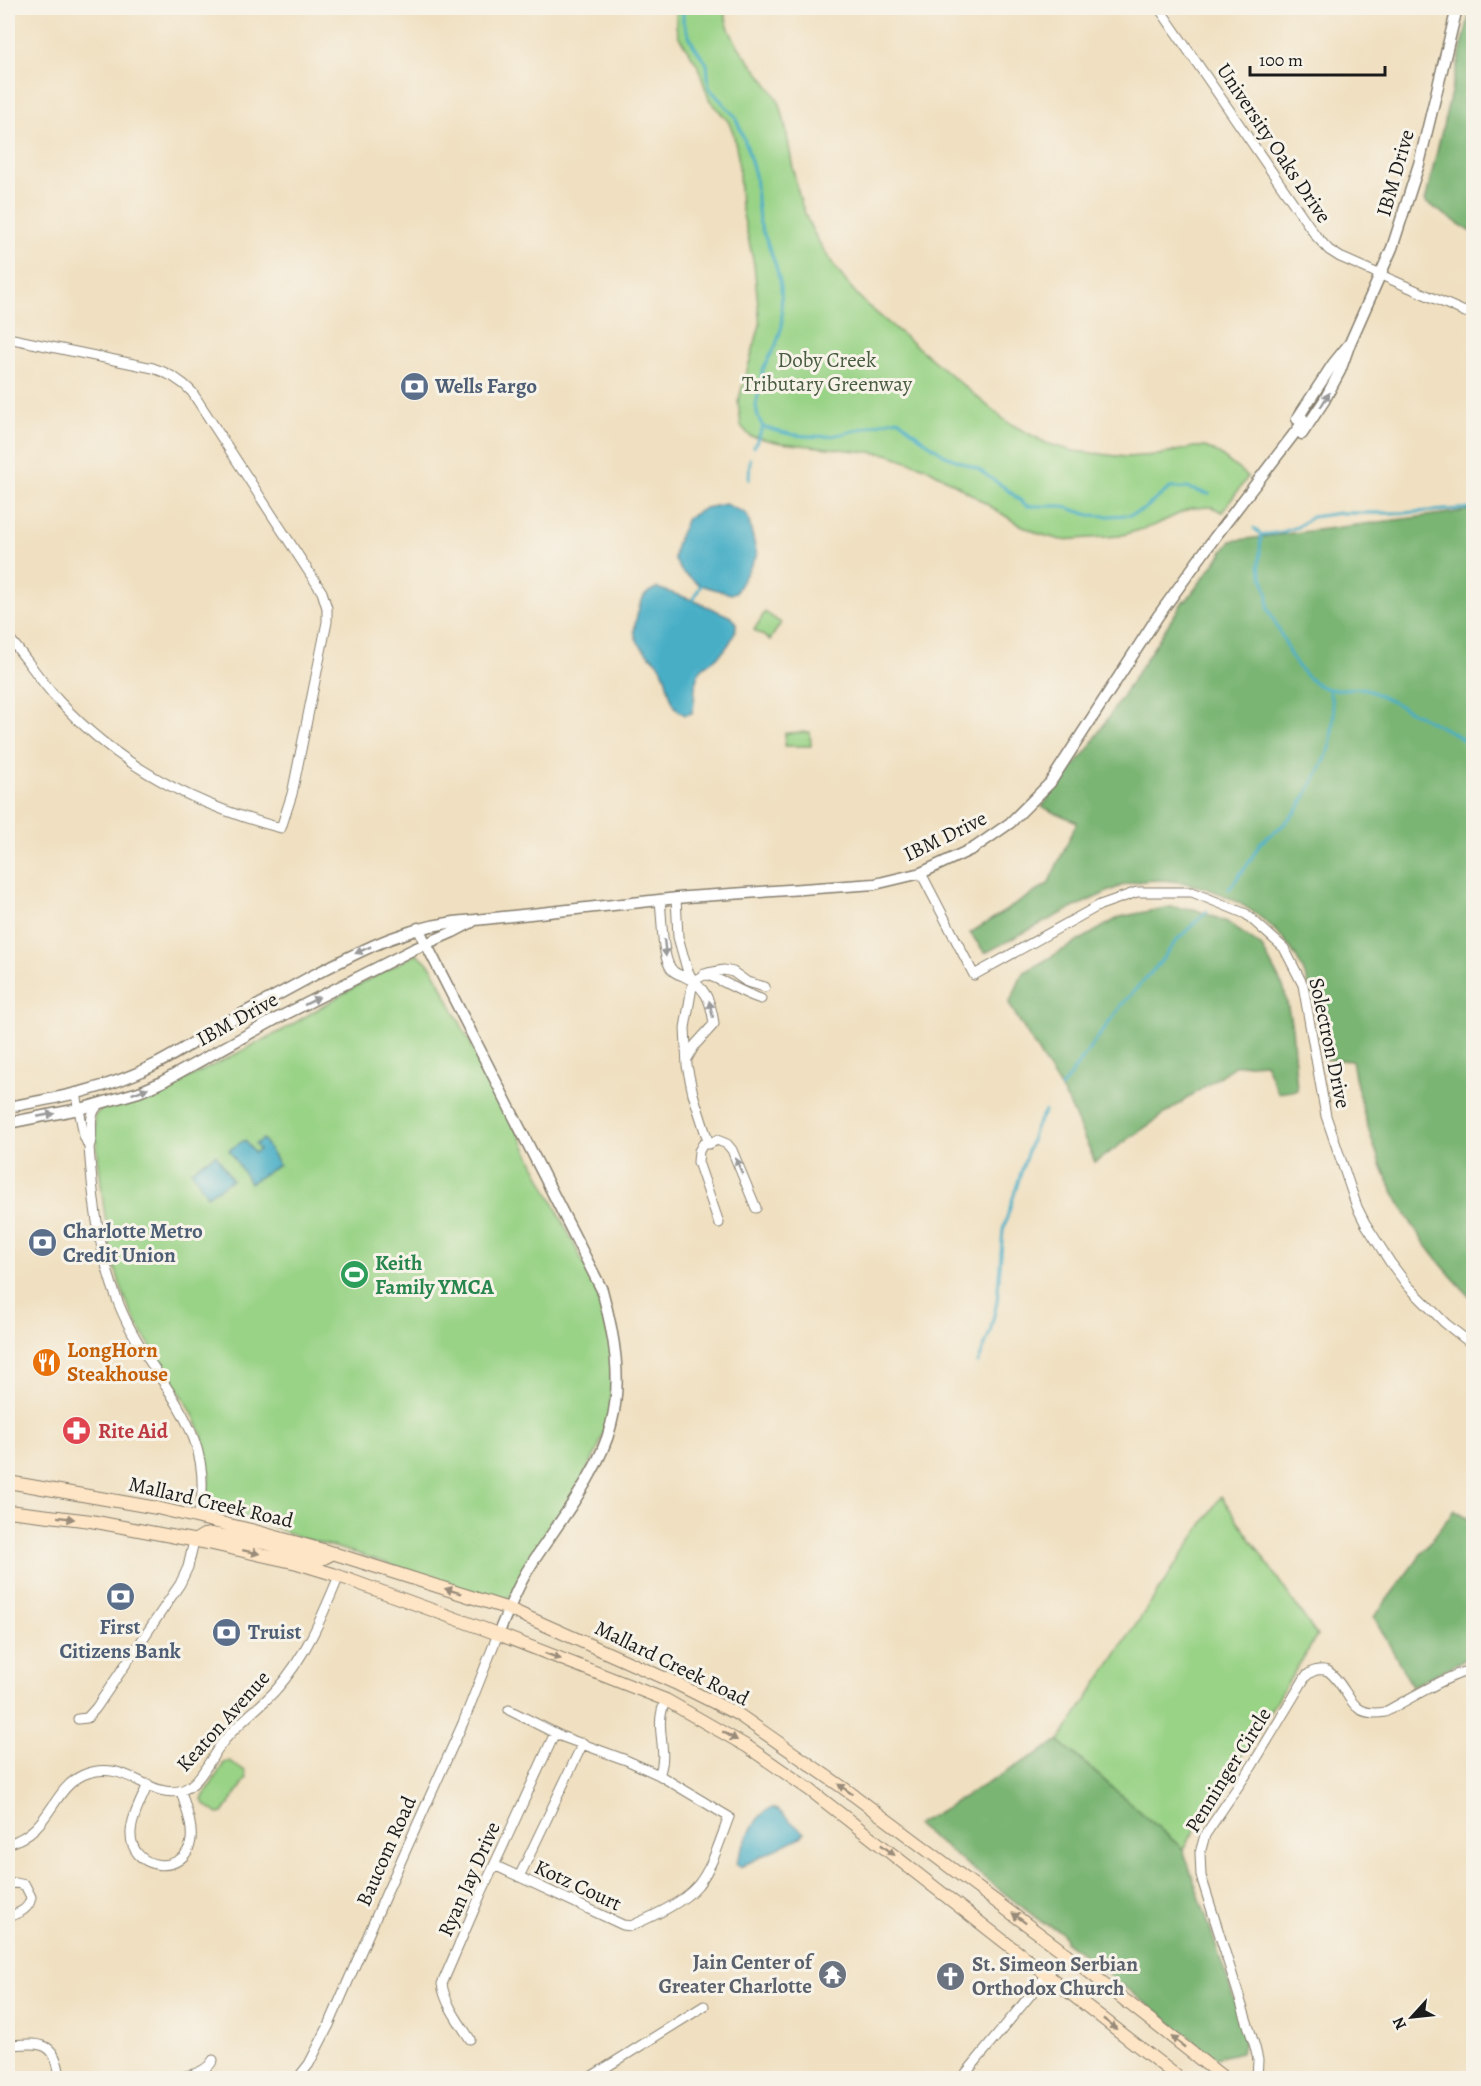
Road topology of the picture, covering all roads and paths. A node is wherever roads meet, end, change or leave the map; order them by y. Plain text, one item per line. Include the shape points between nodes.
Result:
1 (1159, 8) edge
2 (1457, 8) edge
3 (1381, 275) junction
4 (1473, 314) edge
5 (8, 338) edge
6 (1350, 343) junction
7 (1258, 482) junction
8 (8, 637) edge
9 (921, 873) junction
10 (676, 898) junction
11 (660, 901) junction
12 (475, 920) junction
13 (418, 928) junction
14 (425, 945) junction
15 (704, 974) junction
16 (743, 979) junction
17 (693, 981) junction
18 (765, 987) dead end
19 (735, 989) junction
20 (761, 999) dead end
21 (686, 1059) junction
22 (76, 1093) junction
23 (99, 1104) junction
24 (8, 1107) edge
25 (79, 1109) junction
26 (8, 1123) edge
27 (709, 1144) junction
28 (89, 1147) junction
29 (756, 1208) dead end
30 (719, 1223) dead end
31 (1473, 1346) edge
32 (8, 1482) edge
33 (8, 1511) edge
34 (198, 1518) junction
35 (194, 1541) junction
36 (334, 1553) junction
37 (339, 1576) junction
38 (509, 1609) junction
39 (498, 1634) junction
40 (1473, 1670) edge
41 (666, 1700) junction
42 (509, 1710) dead end
43 (78, 1719) dead end
44 (555, 1733) junction
45 (583, 1743) junction
46 (659, 1775) junction
47 (148, 1784) junction
48 (181, 1791) junction
49 (8, 1844) edge
50 (494, 1865) junction
51 (519, 1877) junction
52 (8, 1885) edge
53 (8, 1917) edge
54 (1065, 1953) junction
55 (1047, 1975) junction
56 (704, 2006) dead end
57 (470, 2039) dead end
58 (8, 2045) edge
59 (213, 2060) dead end
60 (595, 2077) edge
61 (60, 2079) edge
62 (176, 2079) edge
63 (298, 2079) edge
64 (962, 2079) edge
65 (1179, 2079) edge
66 (1224, 2079) edge
67 (1257, 2079) edge

1 - 3 street, University Oaks Drive via 1320,241 1340,257
2 - 3 street, IBM Drive via 1419,164
3 - 4 street, University Oaks Drive
3 - 6 street, IBM Drive
5 - 8 street via 152,368 180,380 322,592 327,622 289,806 281,828 196,800 126,760 66,708
6 - 7 street, IBM Drive via 1264,464
7 -> 6 street, IBM Drive via 1280,463 1324,401
7 - 9 street, IBM Drive via 1164,607 1046,788 998,833
9 - 10 street, IBM Drive via 875,884
9 - 31 street, Solectron Drive via 974,975 1100,905 1137,892 1192,892 1246,914 1284,948 1303,985 1326,1116 1365,1222 1408,1286
10 - 11 street, IBM Drive
10 - 17 street via 678,937
11 - 12 street, IBM Drive
11 -> 17 street via 668,964
12 - 13 street, IBM Drive
12 - 14 street, IBM Drive
13 - 14 street
13 -> 22 street, IBM Drive via 355,954 153,1066
23 -> 14 street, IBM Drive via 160,1083 284,1015
14 - 38 street via 602,1290 616,1356 612,1424 604,1448 527,1571
15 - 16 street via 724,970
15 - 17 street
15 - 19 street
16 - 18 street
16 - 19 street
17 - 21 street via 685,1028
21 -> 17 street via 714,1024 705,991
19 - 20 street
21 - 27 street
22 - 24 street, IBM Drive
22 - 25 street
23 - 25 street, IBM Drive
23 - 28 street via 92,1110 93,1137
26 -> 25 street, IBM Drive
25 - 28 street
29 -> 27 street via 732,1150 722,1141
27 - 30 street via 703,1144 698,1162
28 - 34 street via 96,1220 110,1282 135,1338 185,1418 200,1455 203,1490
32 - 34 main road, Mallard Creek Road
33 -> 35 main road, Mallard Creek Road via 91,1521
34 - 36 main road, Mallard Creek Road
35 - 36 main road via 211,1534 321,1558
35 -> 37 main road, Mallard Creek Road
35 - 43 street via 180,1584 96,1708 87,1718
38 -> 36 main road, Mallard Creek Road
37 - 39 main road, Mallard Creek Road
37 - 48 street, Keaton Avenue via 322,1618 290,1672 221,1743 193,1784
38 - 39 street
54 -> 38 main road, Mallard Creek Road via 739,1715
39 -> 41 main road, Mallard Creek Road
39 - 63 street, Baucom Road via 463,1723 329,2025
40 - 67 street, Penninger Circle via 1376,1714 1354,1706 1328,1671 1311,1672 1205,1835 1200,1853 1201,1876 1256,2048
41 - 46 street via 660,1715 663,1761
41 -> 55 main road, Mallard Creek Road via 738,1740 810,1790
42 - 44 street
44 - 45 street
44 - 50 street, Ryan Jay Drive
45 - 46 street
45 - 51 street
46 - 51 street, Kotz Court via 729,1817 704,1875 690,1893 631,1926
47 - 48 street, Keaton Avenue via 169,1792
47 - 48 street, Keaton Avenue via 132,1822 132,1842 143,1859 159,1865 178,1861 190,1846 191,1831
47 - 49 street, Keaton Avenue via 110,1771 83,1775 70,1785 33,1831
50 - 51 street, Kotz Court
50 - 57 street, Ryan Jay Drive via 442,1984 449,2005
52 - 53 street via 24,1885 31,1897 25,1909
54 - 55 street
66 -> 54 main road, Mallard Creek Road
55 - 64 street
55 -> 65 main road, Mallard Creek Road
56 - 60 street
58 - 61 street via 48,2048 57,2056
59 - 62 street via 202,2070

